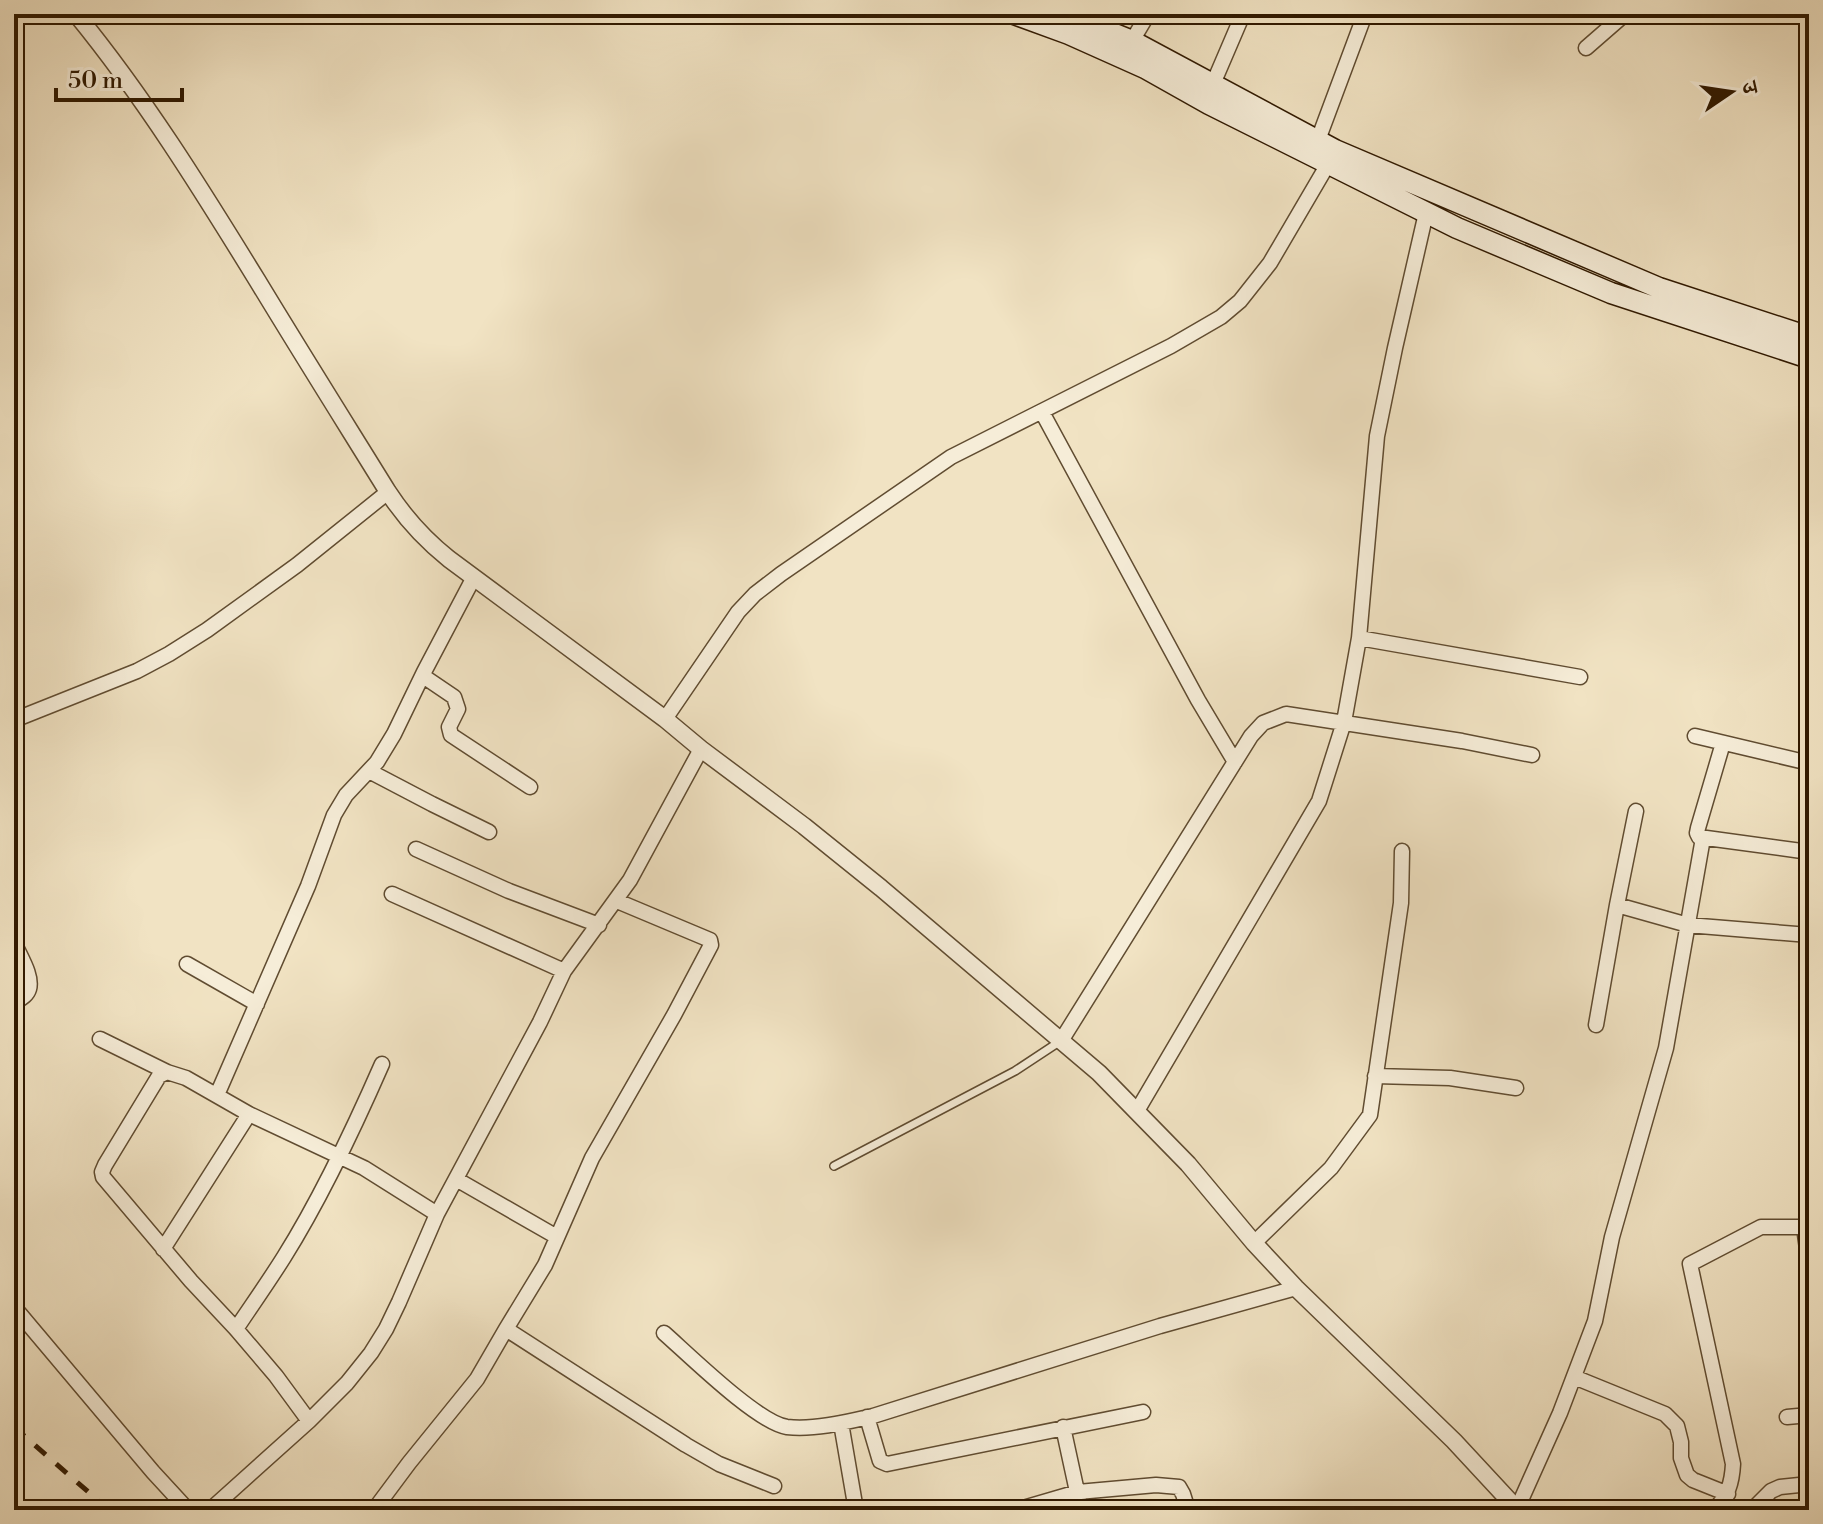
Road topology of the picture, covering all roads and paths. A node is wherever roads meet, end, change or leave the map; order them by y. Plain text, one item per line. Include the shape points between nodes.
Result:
1 (76, 14) edge
2 (1014, 14) edge
3 (1065, 14) edge
4 (1148, 14) edge
5 (1243, 14) edge
6 (1365, 14) edge
7 (1625, 14) edge
8 (1132, 41) junction
9 (1586, 48) dead end
10 (1213, 84) junction
11 (1318, 140) junction
12 (1328, 164) junction
13 (1426, 213) junction
14 (1809, 337) edge
15 (1809, 358) edge
16 (1042, 412) junction
17 (388, 492) junction
18 (474, 577) junction
19 (1359, 638) junction
20 (423, 676) junction
21 (1580, 677) dead end
22 (665, 719) junction
23 (14, 720) edge
24 (1344, 722) junction
25 (1695, 736) dead end
26 (1723, 743) junction
27 (701, 749) junction
28 (1532, 755) dead end
29 (1235, 762) junction
30 (1809, 763) edge
31 (369, 771) junction
32 (530, 787) dead end
33 (1636, 811) dead end
34 (489, 832) dead end
35 (1703, 838) junction
36 (416, 849) dead end
37 (1402, 851) dead end
38 (1809, 852) edge
39 (392, 894) dead end
40 (617, 901) junction
41 (1617, 905) junction
42 (599, 925) junction
43 (1688, 925) junction
44 (1809, 935) edge
45 (14, 942) edge
46 (187, 964) dead end
47 (564, 971) junction
48 (14, 1003) edge
49 (257, 1004) junction
50 (1596, 1025) dead end
51 (100, 1039) dead end
52 (1061, 1041) junction
53 (382, 1064) dead end
54 (167, 1072) junction
55 (1375, 1076) junction
56 (1516, 1088) dead end
57 (217, 1095) junction
58 (1137, 1111) junction
59 (249, 1114) junction
60 (338, 1156) junction
61 (834, 1166) dead end
62 (456, 1179) junction
63 (437, 1214) junction
64 (1806, 1227) edge
65 (557, 1237) junction
66 (1254, 1243) junction
67 (163, 1249) junction
68 (1809, 1263) edge
69 (1296, 1288) junction
70 (14, 1307) edge
71 (236, 1329) junction
72 (506, 1329) junction
73 (664, 1333) dead end
74 (1574, 1377) junction
75 (1143, 1412) dead end
76 (1809, 1415) edge
77 (867, 1417) junction
78 (1787, 1417) dead end
79 (309, 1421) junction
80 (841, 1423) junction
81 (1063, 1427) junction
82 (1809, 1484) edge
83 (774, 1486) dead end
84 (1078, 1492) junction
85 (1728, 1494) junction
86 (188, 1510) edge
87 (210, 1510) edge
88 (374, 1510) edge
89 (856, 1510) edge
90 (1016, 1510) edge
91 (1081, 1510) edge
92 (1188, 1510) edge
93 (1518, 1510) edge
94 (1714, 1510) edge
95 (1752, 1510) edge

1 - 17 street via 197,182
2 - 12 main road via 1145,68
3 - 8 main road
4 - 8 street
5 - 10 street
6 - 11 street
7 - 9 street
8 - 10 main road
10 - 11 main road
11 - 14 main road via 1659,288
12 - 13 main road
12 - 16 street via 1270,263 1240,301 1208,325
13 - 15 main road via 1611,293
13 - 19 street via 1377,436
16 - 22 street via 951,457 755,594
16 - 29 street
17 - 18 street via 430,544
17 - 23 street via 297,565 169,654
18 - 20 street
18 - 22 street
19 - 21 street
19 - 24 street
20 - 31 street
20 - 32 street via 457,703 451,735
22 - 27 street
24 - 28 street
24 - 29 street via 1274,717 1251,736
24 - 58 street via 1319,801
25 - 26 street
26 - 30 street
26 - 35 street via 1698,828
27 - 40 street
27 - 52 street via 881,888
29 - 52 street
31 - 34 street
31 - 49 street via 334,815
33 - 41 street
35 - 38 street
35 - 43 street
36 - 42 street
37 - 55 street via 1401,903
39 - 47 street
40 - 42 street
40 - 65 street via 710,940 711,945 592,1158
41 - 43 street
41 - 50 street
42 - 47 street
43 - 44 street
43 - 74 street via 1666,1048 1612,1237 1595,1321
45 - 48 street via 29,990
46 - 49 street
47 - 62 street
49 - 57 street
51 - 54 street
52 - 58 street
52 - 61 lane via 1015,1071
53 - 60 street
54 - 57 street
54 - 67 street via 159,1076 102,1172
55 - 56 street via 1450,1078
55 - 66 street via 1370,1115 1331,1168
57 - 59 street
58 - 66 street
59 - 60 street
59 - 67 street
60 - 63 street
60 - 71 street via 285,1255
62 - 63 street
62 - 65 street
63 - 79 street via 386,1329 359,1371
64 - 68 street
64 - 85 street via 1761,1227 1690,1264 1733,1464
65 - 72 street
66 - 69 street
67 - 71 street
69 - 77 street
69 - 93 street
70 - 86 street
71 - 79 street
72 - 83 street via 686,1445
72 - 88 street via 477,1379
73 - 80 street via 768,1420 786,1427
74 - 85 street via 1665,1414 1677,1426 1687,1475
74 - 93 street
75 - 81 street
76 - 78 street
77 - 80 street
77 - 81 street via 880,1461 887,1464
79 - 87 street
80 - 89 street
81 - 84 street
82 - 95 street via 1771,1491
84 - 90 street
84 - 91 street
84 - 92 street via 1168,1485 1179,1487
85 - 94 street

